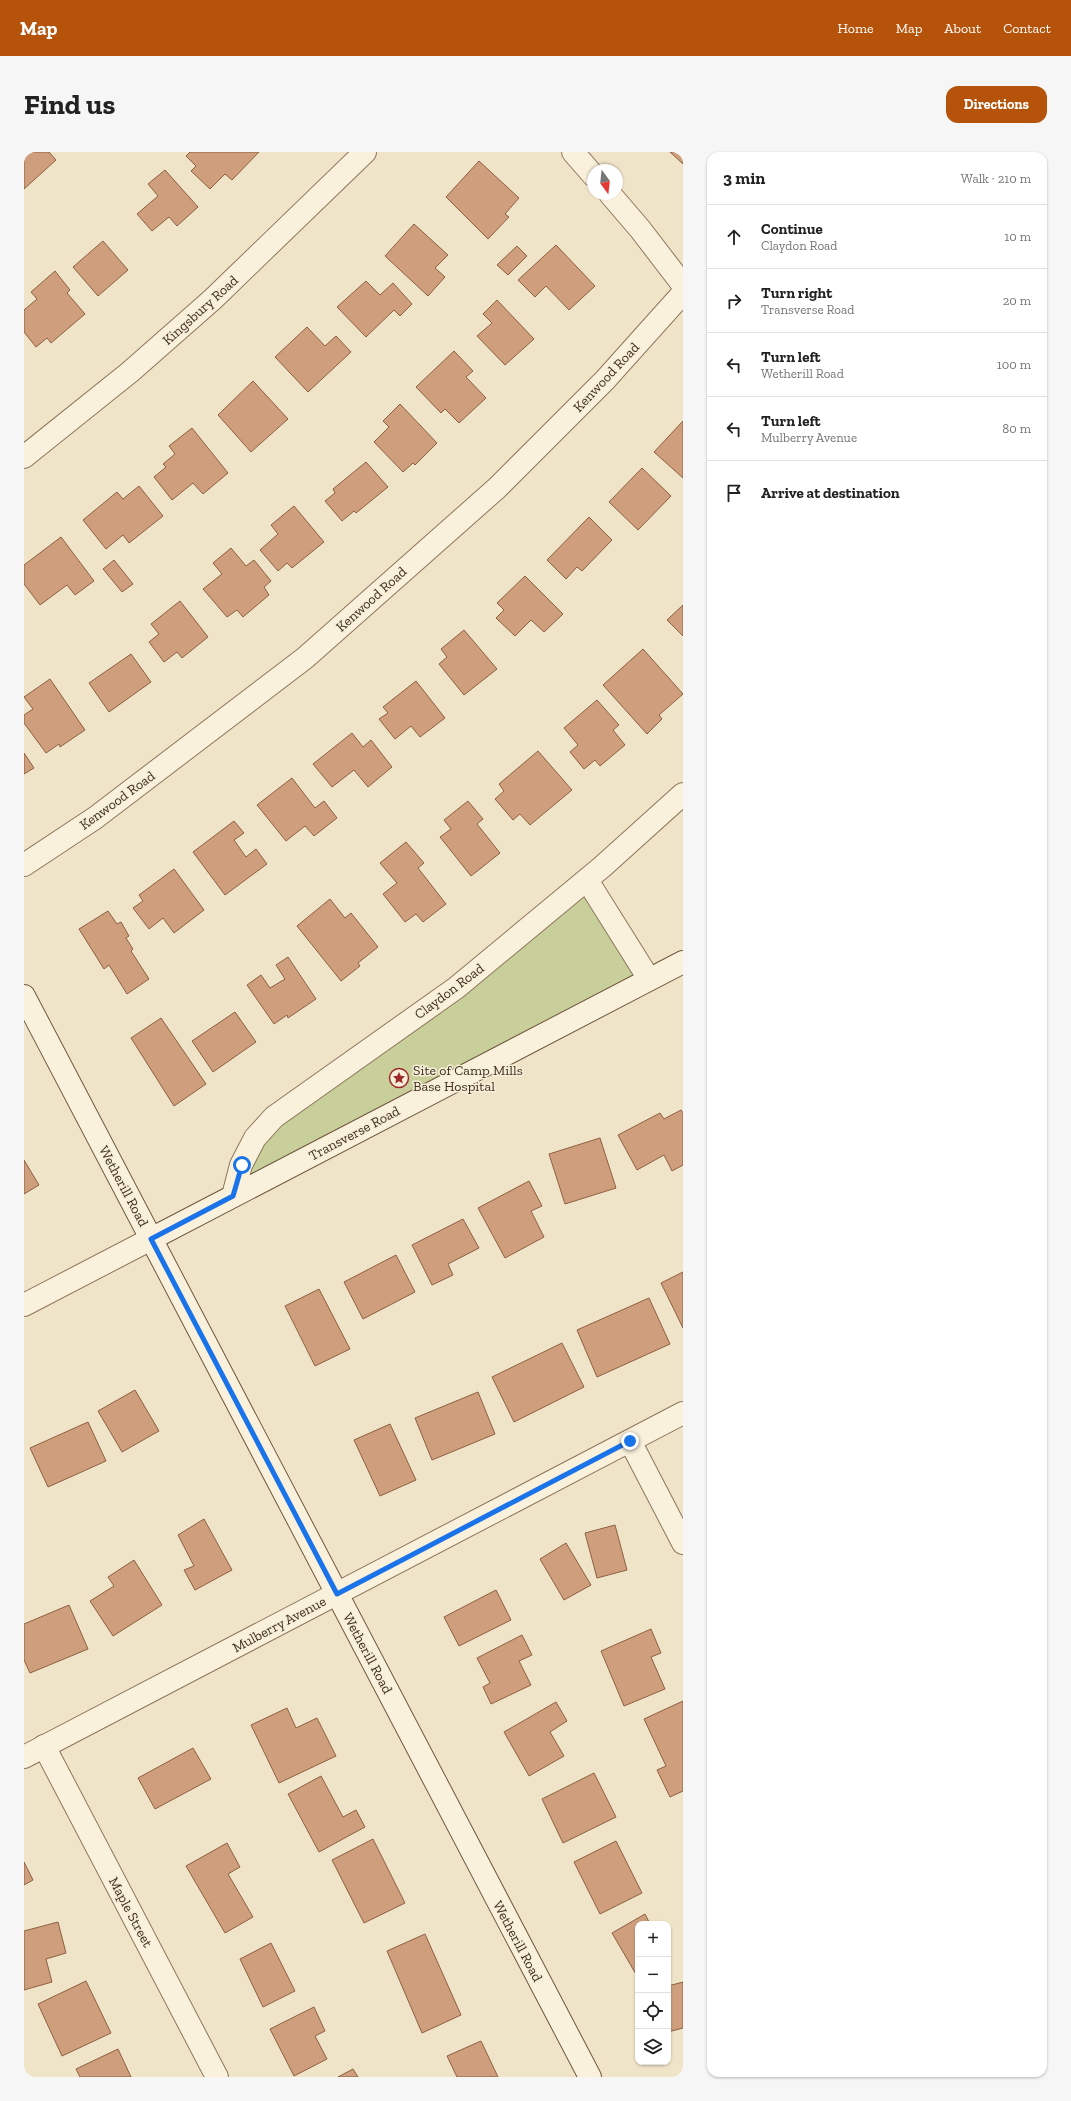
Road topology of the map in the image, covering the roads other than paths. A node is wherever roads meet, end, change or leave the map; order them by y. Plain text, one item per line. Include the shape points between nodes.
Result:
1 (365, 152) edge
2 (573, 152) edge
3 (587, 168) edge
4 (615, 200) edge
5 (683, 285) edge
6 (683, 293) edge
7 (24, 457) edge
8 (683, 794) edge
9 (24, 865) edge
10 (587, 880) junction
11 (683, 962) edge
12 (649, 980) junction
13 (24, 996) edge
14 (233, 1196) junction
15 (151, 1239) junction
16 (24, 1305) edge
17 (683, 1413) edge
18 (630, 1441) junction
19 (683, 1543) edge
20 (337, 1594) junction
21 (44, 1746) junction
22 (24, 1757) edge
23 (217, 2077) edge
24 (590, 2077) edge

1 - 7 street, Kingsbury Road via 213,299 130,372
2 - 3 street
4 - 5 street
6 - 9 street, Kenwood Road via 605,380 497,488 305,658 95,818
8 - 10 street, Claydon Road
10 - 12 street
10 - 14 street, Claydon Road via 456,988 274,1117 255,1138 242,1165
11 - 12 street, Transverse Road
12 - 14 street, Transverse Road
13 - 15 street, Wetherill Road
14 - 15 street, Transverse Road
15 - 16 street, Transverse Road
15 - 20 street, Wetherill Road
17 - 18 street, Mulberry Avenue
18 - 19 street
18 - 20 street, Mulberry Avenue
20 - 21 street, Mulberry Avenue
20 - 24 street, Wetherill Road
21 - 22 street, Mulberry Avenue
21 - 23 street, Maple Street

